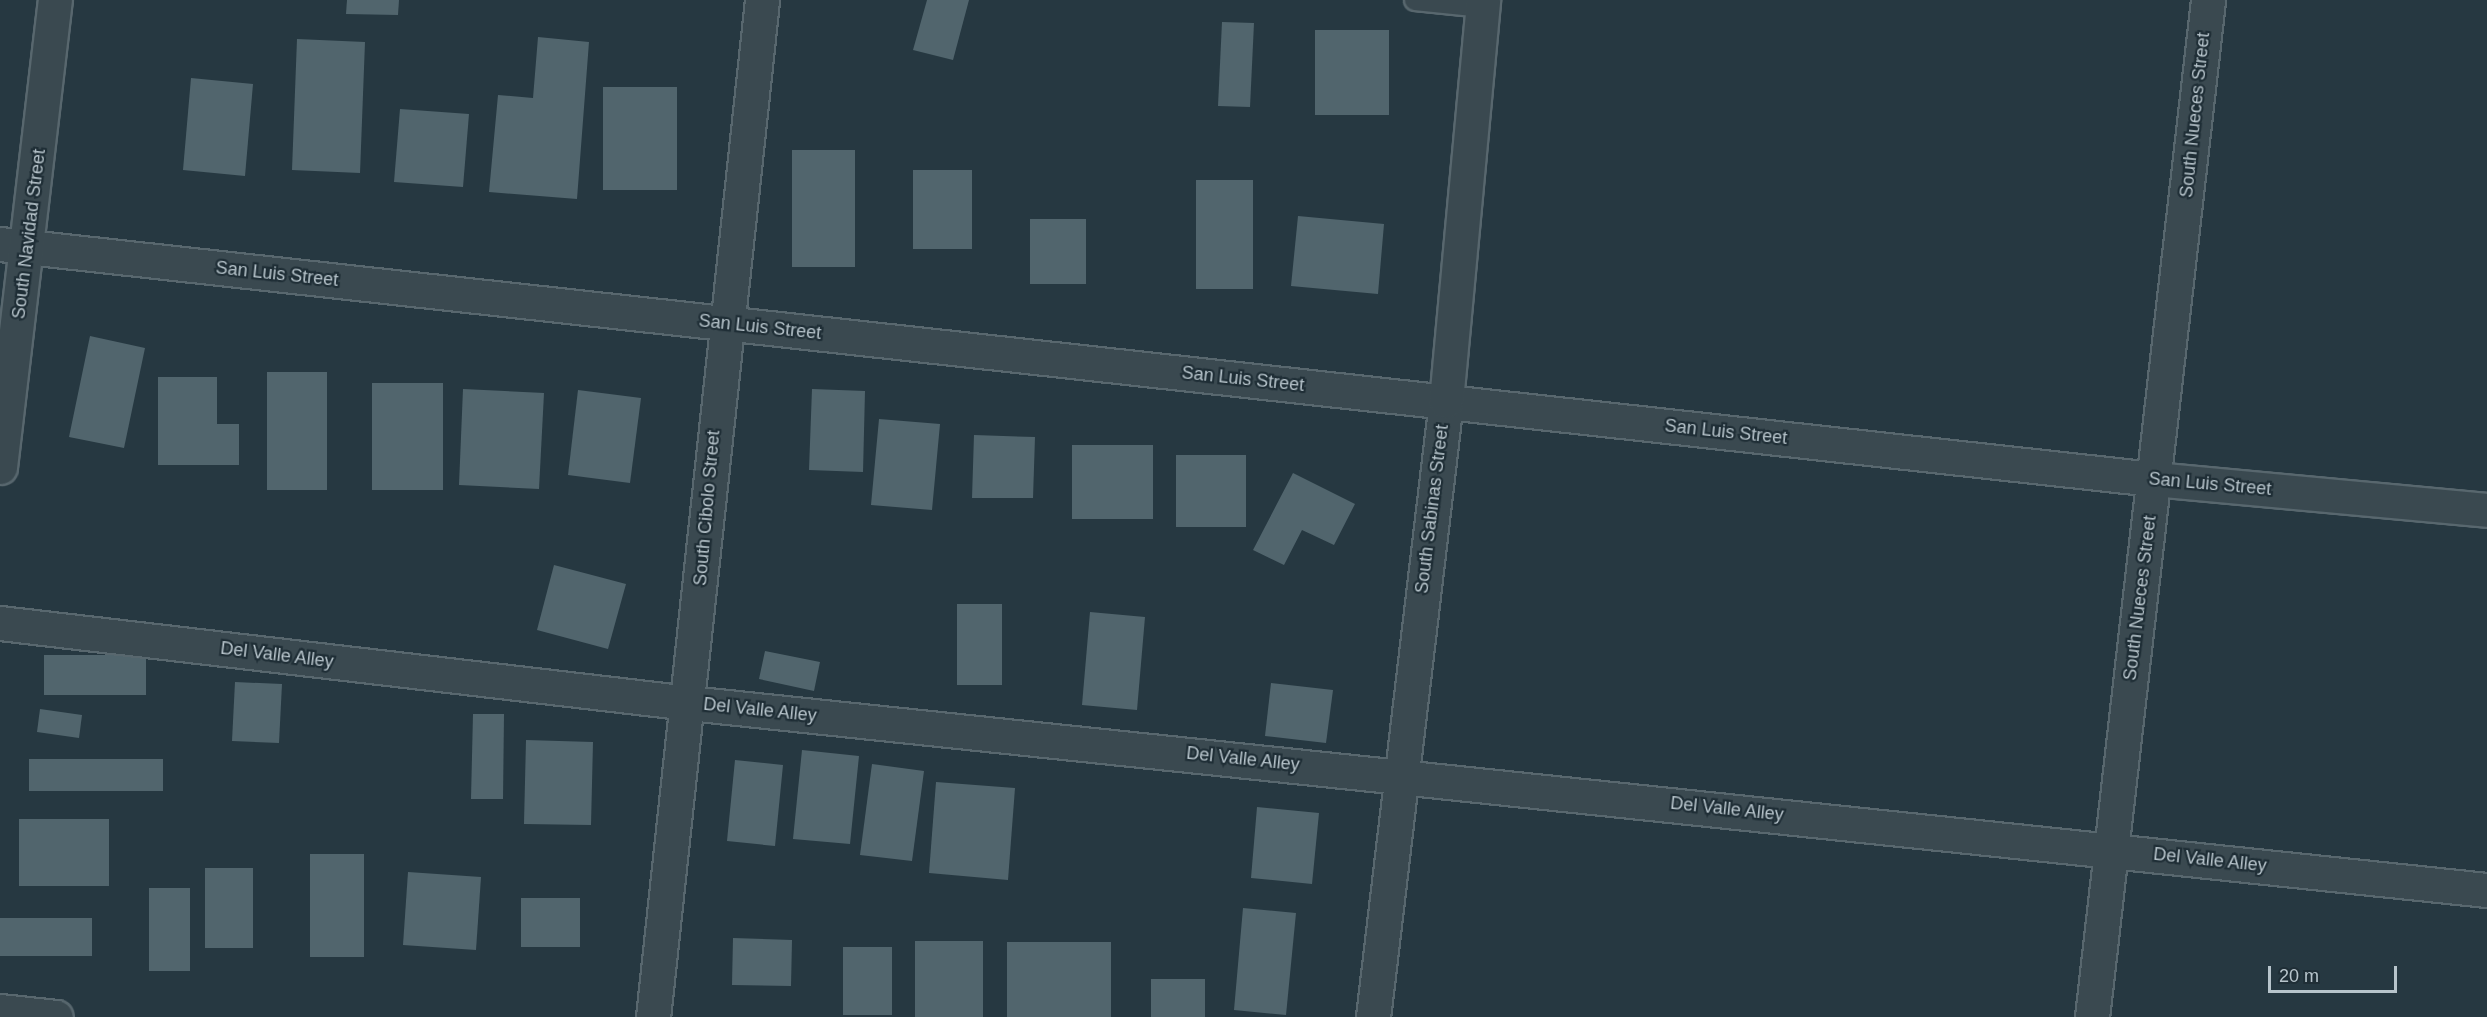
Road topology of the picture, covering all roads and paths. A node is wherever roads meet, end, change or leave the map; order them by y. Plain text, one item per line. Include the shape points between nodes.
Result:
1 (55, 0) edge
2 (762, 0) edge
3 (1415, 0) edge
4 (2208, 0) edge
5 (1483, 3) edge
6 (14, 246) edge
7 (724, 323) junction
8 (1446, 401) junction
9 (0, 467) edge
10 (2154, 479) junction
11 (2487, 510) edge
12 (0, 622) edge
13 (689, 703) junction
14 (1400, 774) junction
15 (2111, 850) junction
16 (2487, 890) edge
17 (0, 1011) edge
18 (56, 1017) edge
19 (653, 1017) edge
20 (1373, 1017) edge
21 (2092, 1017) edge

1 - 6 street, South Navidad Street
2 - 7 street, South Cibolo Street
3 - 5 lane
4 - 10 street, South Nueces Street
5 - 8 street, South Sabinas Street
6 - 7 street, San Luis Street
6 - 9 street, South Navidad Street
7 - 8 street, San Luis Street
7 - 13 street, South Cibolo Street
8 - 10 street, San Luis Street
8 - 14 street, South Sabinas Street
10 - 11 street, San Luis Street
10 - 15 street, South Nueces Street
12 - 13 street, Del Valle Alley
13 - 14 street, Del Valle Alley
13 - 19 street, South Cibolo Street
14 - 15 street, Del Valle Alley
14 - 20 street, South Sabinas Street
15 - 16 street, Del Valle Alley
15 - 21 street, South Nueces Street
17 - 18 street

